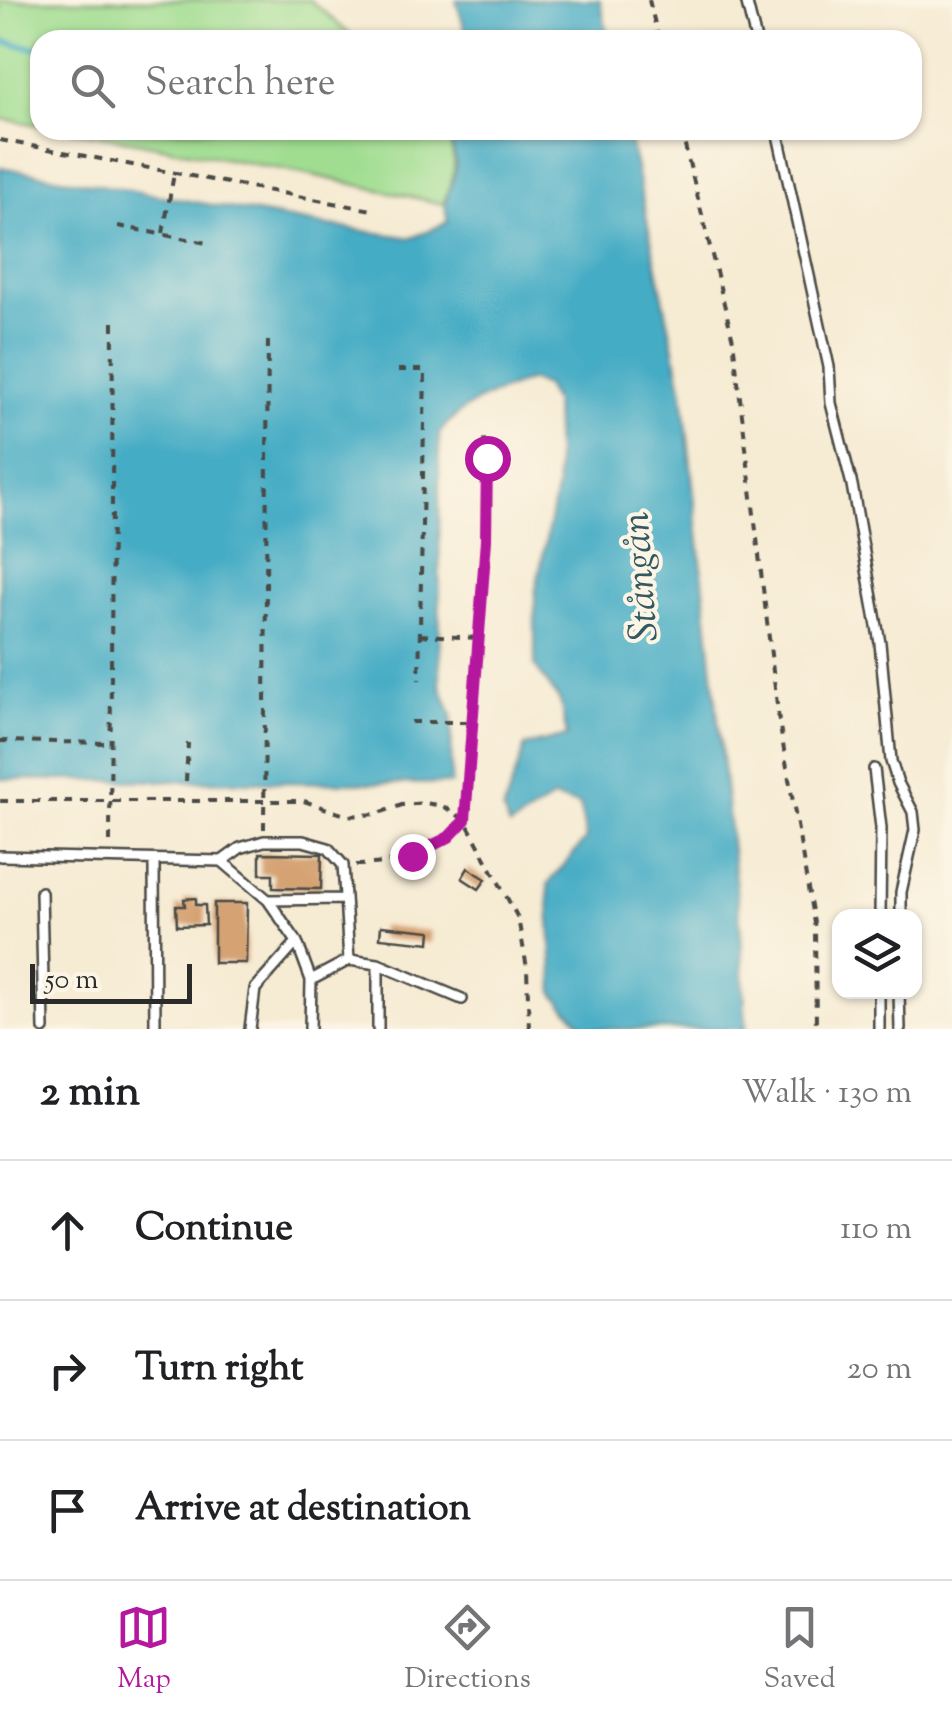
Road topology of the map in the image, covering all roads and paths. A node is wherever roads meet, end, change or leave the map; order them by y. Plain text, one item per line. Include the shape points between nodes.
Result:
1 (648, 0) edge
2 (746, 0) edge
3 (656, 30) edge
4 (754, 30) edge
5 (0, 140) edge
6 (683, 140) edge
7 (779, 140) edge
8 (174, 174) junction
9 (377, 211) dead end
10 (118, 226) dead end
11 (162, 234) junction
12 (207, 243) dead end
13 (113, 322) dead end
14 (268, 338) dead end
15 (398, 370) dead end
16 (484, 433) dead end
17 (420, 635) junction
18 (480, 638) junction
19 (420, 680) dead end
20 (411, 722) dead end
21 (474, 722) junction
22 (0, 741) edge
23 (110, 743) junction
24 (188, 744) dead end
25 (874, 769) dead end
26 (186, 781) dead end
27 (110, 826) dead end
28 (264, 827) dead end
29 (0, 856) edge
30 (154, 861) junction
31 (222, 862) junction
32 (343, 865) junction
33 (42, 892) dead end
34 (343, 899) junction
35 (268, 900) junction
36 (880, 909) edge
37 (901, 909) edge
38 (297, 942) junction
39 (349, 960) junction
40 (378, 964) junction
41 (311, 980) junction
42 (462, 999) dead end
43 (878, 999) edge
44 (899, 999) edge
45 (44, 1029) edge
46 (155, 1029) edge
47 (250, 1029) edge
48 (310, 1029) edge
49 (378, 1029) edge
50 (816, 1029) edge
51 (878, 1029) edge
52 (900, 1029) edge

1 - 3 path
2 - 4 lane
5 - 8 path
6 - 50 path via 733,340 780,721 815,929
7 - 37 lane via 852,485 880,644 891,761 916,830
8 - 9 path
8 - 11 path
10 - 11 path
11 - 12 path
13 - 23 path
14 - 28 path
15 - 17 path via 426,370
16 - 18 path
17 - 18 path
17 - 19 path
18 - 21 path
20 - 21 path
21 - 32 path via 465,820 455,832 388,864
22 - 23 path
23 - 27 path
24 - 26 path
25 - 36 lane
29 - 30 lane
30 - 31 lane
30 - 46 lane
31 - 32 lane via 264,841 303,840 328,848
31 - 35 lane
32 - 34 lane
33 - 45 lane
34 - 35 lane
34 - 39 lane
35 - 38 lane
38 - 41 lane
38 - 47 lane via 255,990
39 - 40 lane
39 - 41 lane
40 - 42 lane
40 - 49 lane
41 - 48 lane
43 - 51 lane
44 - 52 lane

